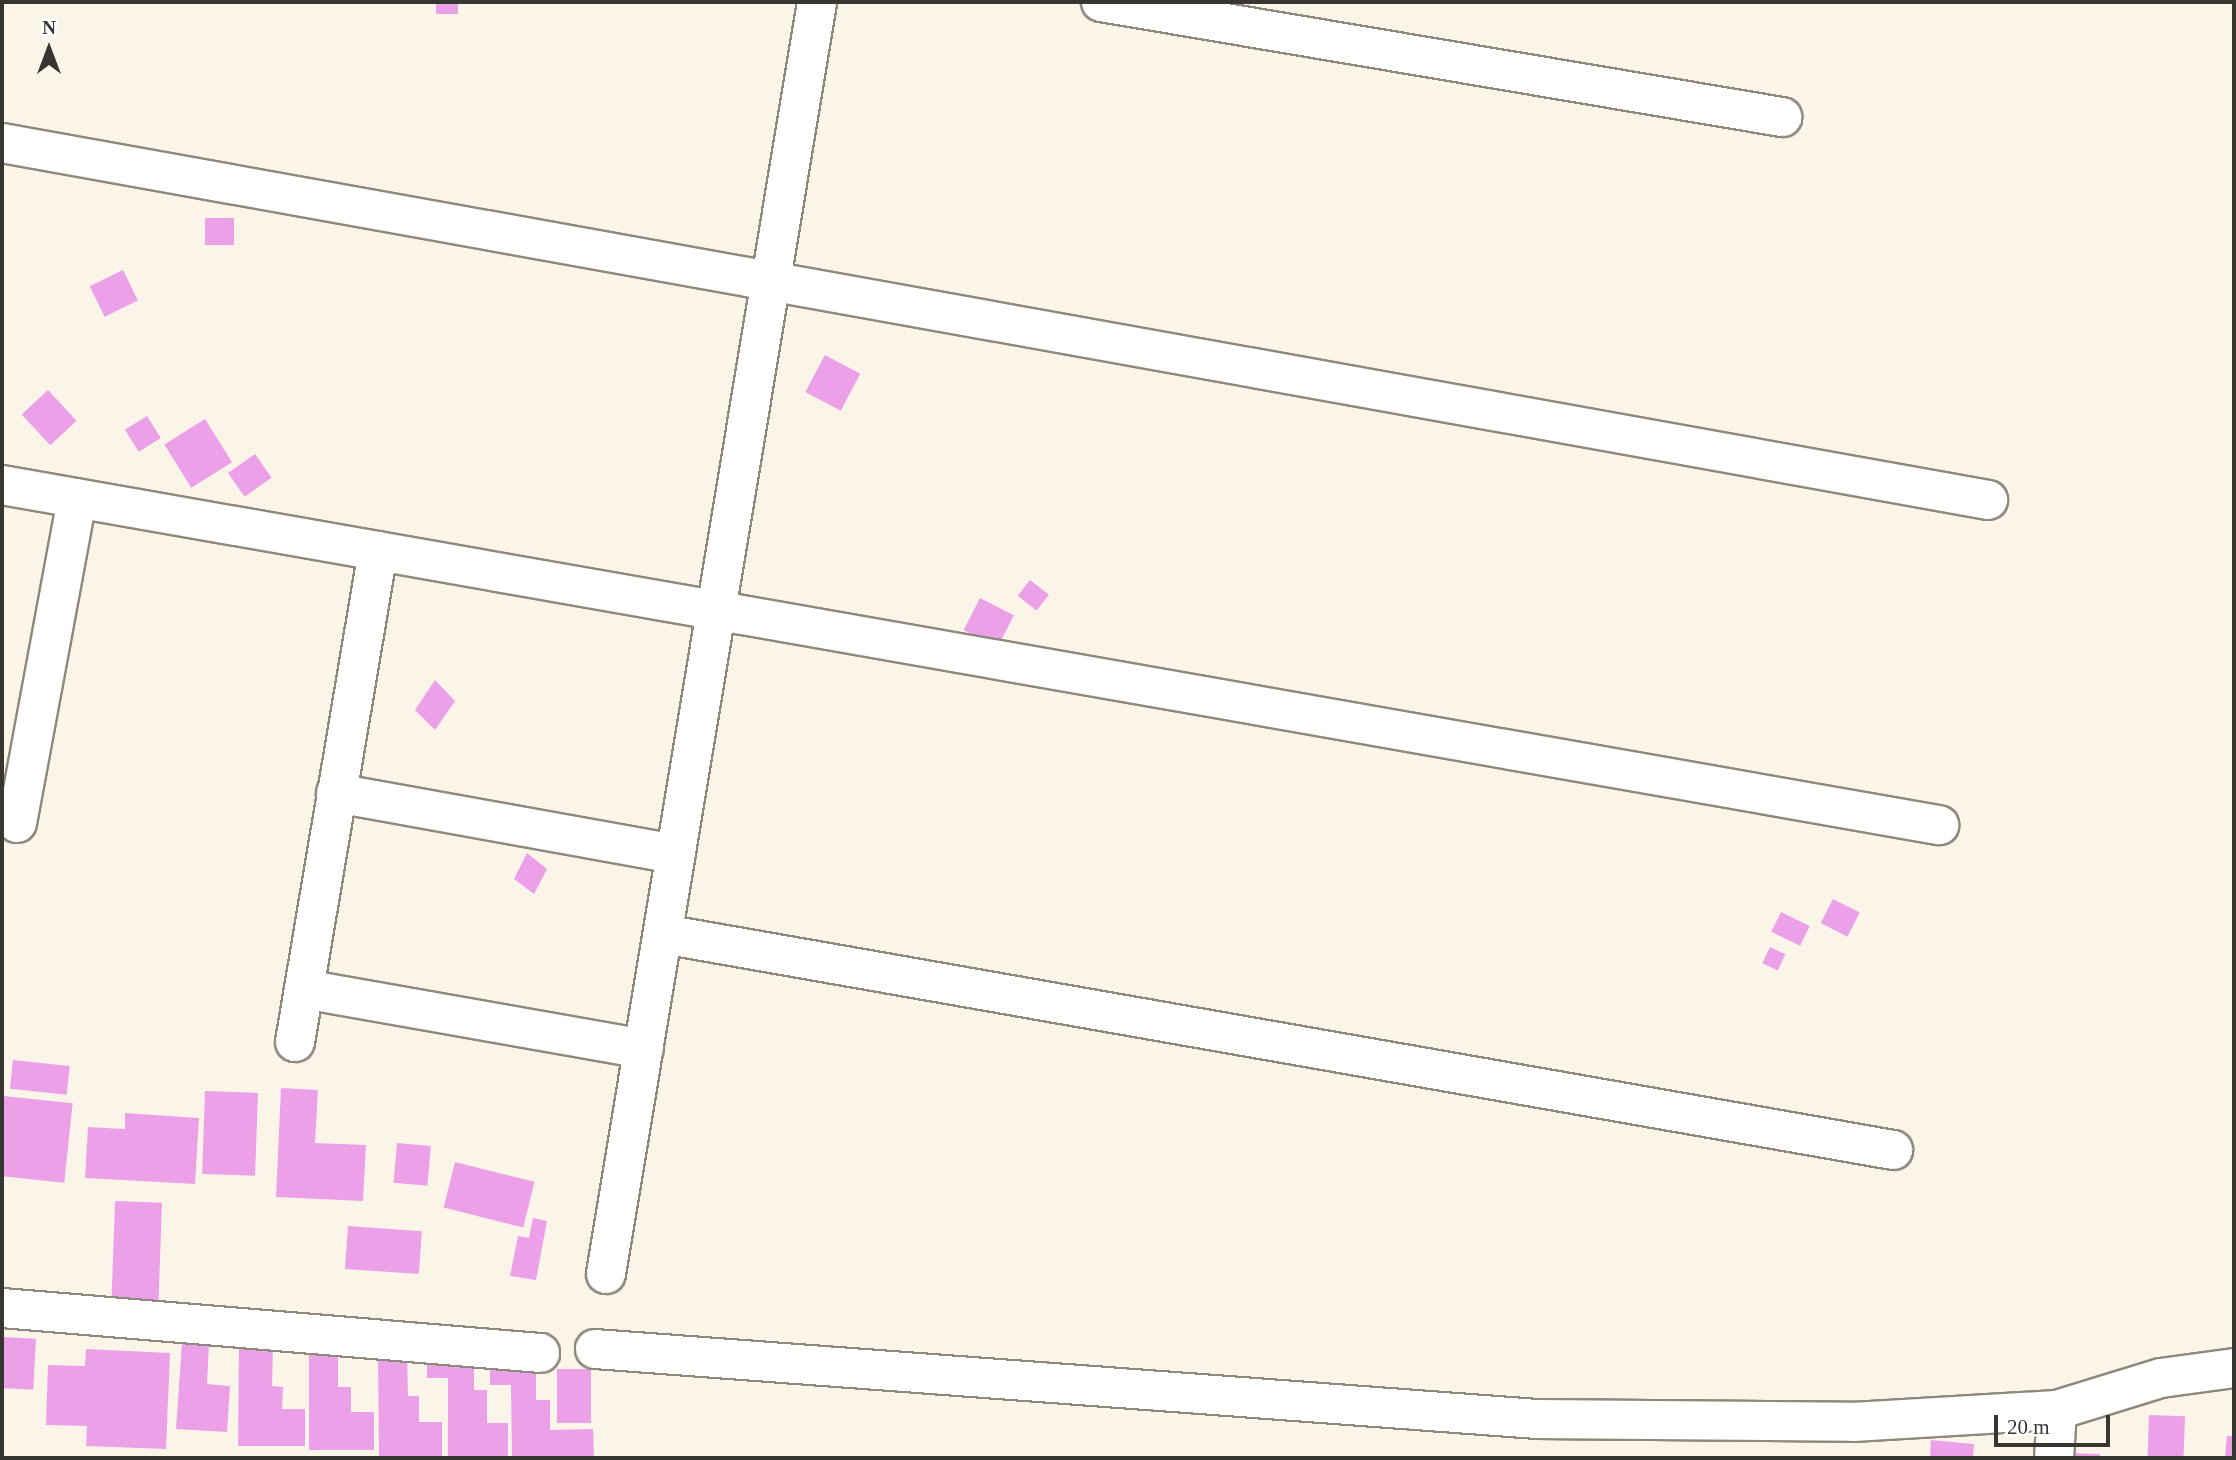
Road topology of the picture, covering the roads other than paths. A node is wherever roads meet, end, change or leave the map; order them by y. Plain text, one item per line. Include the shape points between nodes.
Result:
1 (817, 2) edge
2 (1101, 2) edge
3 (1782, 117) dead end
4 (2, 143) edge
5 (771, 281) junction
6 (2, 485) edge
7 (77, 498) junction
8 (1988, 500) dead end
9 (378, 551) junction
10 (716, 611) junction
11 (337, 793) junction
12 (17, 823) dead end
13 (1939, 825) dead end
14 (676, 854) junction
15 (663, 934) junction
16 (304, 989) junction
17 (295, 1042) dead end
18 (644, 1049) junction
19 (1893, 1150) dead end
20 (606, 1274) dead end
21 (2, 1308) edge
22 (595, 1349) dead end
23 (540, 1353) dead end
24 (2234, 1368) edge
25 (2057, 1410) junction
26 (2054, 1458) edge

1 - 5 street
2 - 3 street
4 - 5 street
5 - 8 street
5 - 10 street
6 - 7 street
7 - 9 street
7 - 12 street
9 - 10 street
9 - 11 street
10 - 13 street
10 - 14 street
11 - 14 street
11 - 16 street
14 - 15 street
15 - 18 street
15 - 19 street
16 - 17 street
16 - 18 street
18 - 20 street
21 - 23 street
22 - 25 street via 1537,1419 1853,1422
24 - 25 street via 2161,1378
25 - 26 street

